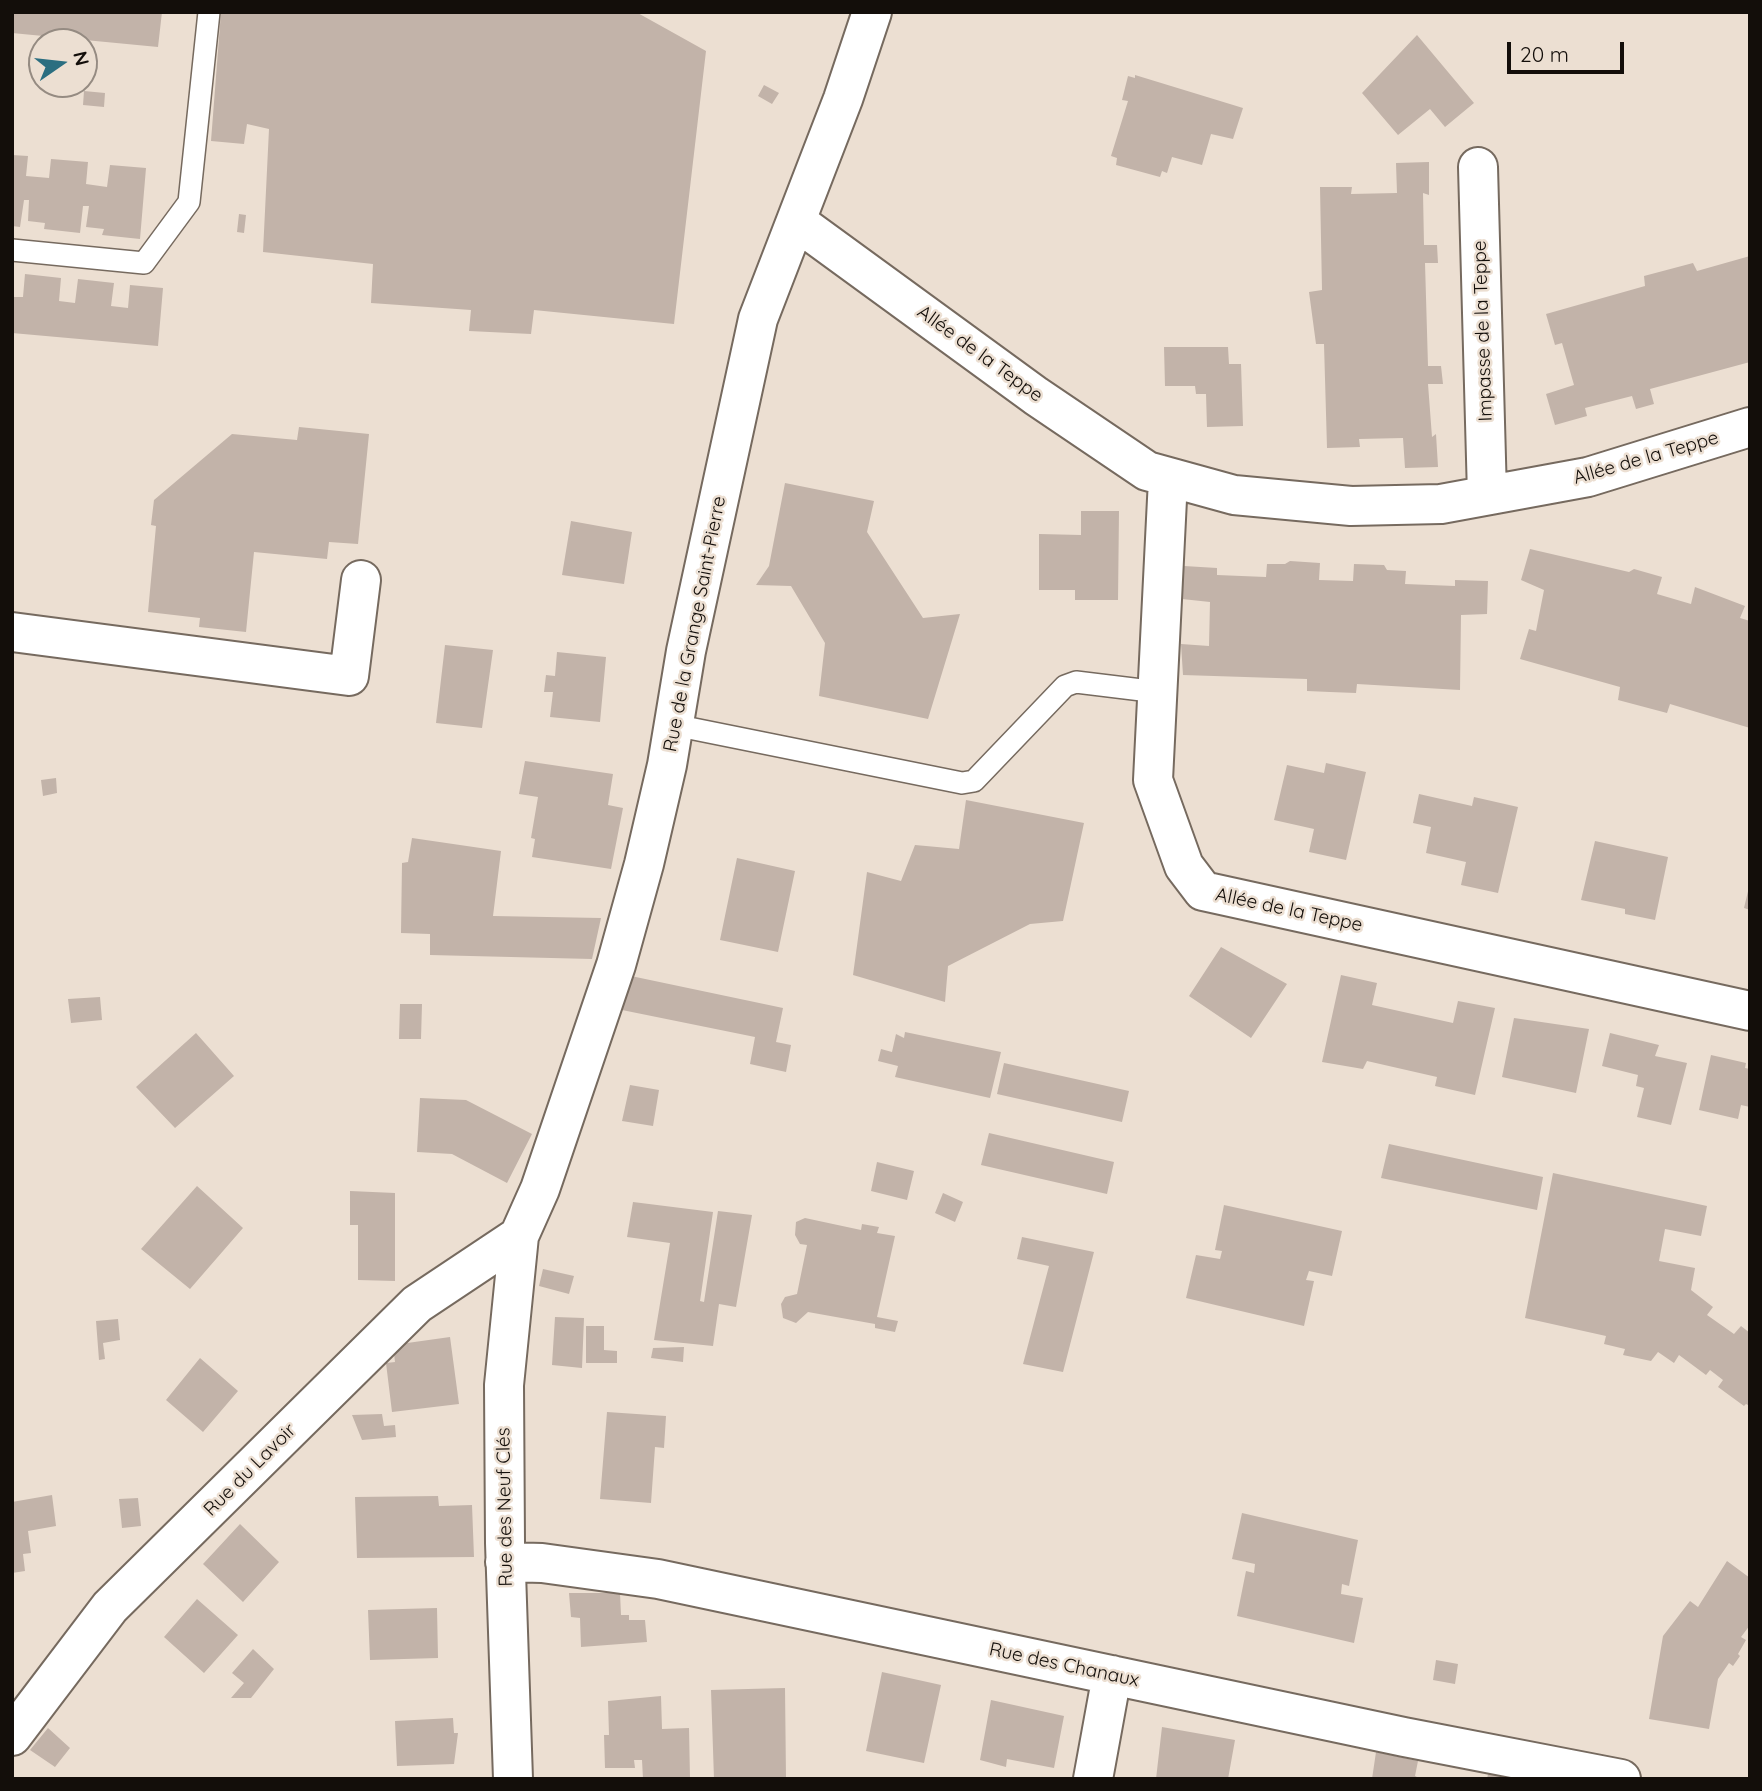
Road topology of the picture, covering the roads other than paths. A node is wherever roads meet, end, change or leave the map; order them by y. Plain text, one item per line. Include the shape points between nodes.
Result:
1 (209, 12) edge
2 (872, 12) edge
3 (1478, 167) dead end
4 (796, 221) junction
5 (12, 250) edge
6 (1750, 427) edge
7 (1168, 479) junction
8 (1487, 495) junction
9 (361, 580) dead end
10 (12, 632) edge
11 (1158, 692) junction
12 (674, 725) junction
13 (1750, 1011) edge
14 (519, 1236) junction
15 (505, 1562) junction
16 (1112, 1675) junction
17 (12, 1736) edge
18 (513, 1779) edge
19 (1093, 1779) edge
20 (1621, 1779) edge

1 - 5 lane via 189,202 144,263
2 - 4 street, Rue de la Grange Saint-Pierre
3 - 8 street, Impasse de la Teppe
4 - 7 street, Allée de la Teppe via 1036,396 1147,471
4 - 12 street, Rue de la Grange Saint-Pierre via 758,319
6 - 8 street, Allée de la Teppe via 1588,477
7 - 8 street, Allée de la Teppe via 1234,495 1351,506 1441,504
7 - 11 street, Allée de la Teppe
9 - 10 street via 349,676
11 - 12 lane via 1076,682 1065,686 974,781 962,783
11 - 13 street, Allée de la Teppe via 1153,780 1184,866 1203,891
12 - 14 street, Rue de la Grange Saint-Pierre via 645,864 616,965 540,1189
14 - 15 street, Rue des Neuf Clés via 504,1385
14 - 17 street, Rue du Lavoir via 417,1304 110,1607
15 - 16 street, Rue des Chanaux via 658,1579
15 - 18 street, Rue des Neuf Clés
16 - 19 street
16 - 20 street, Rue des Chanaux

